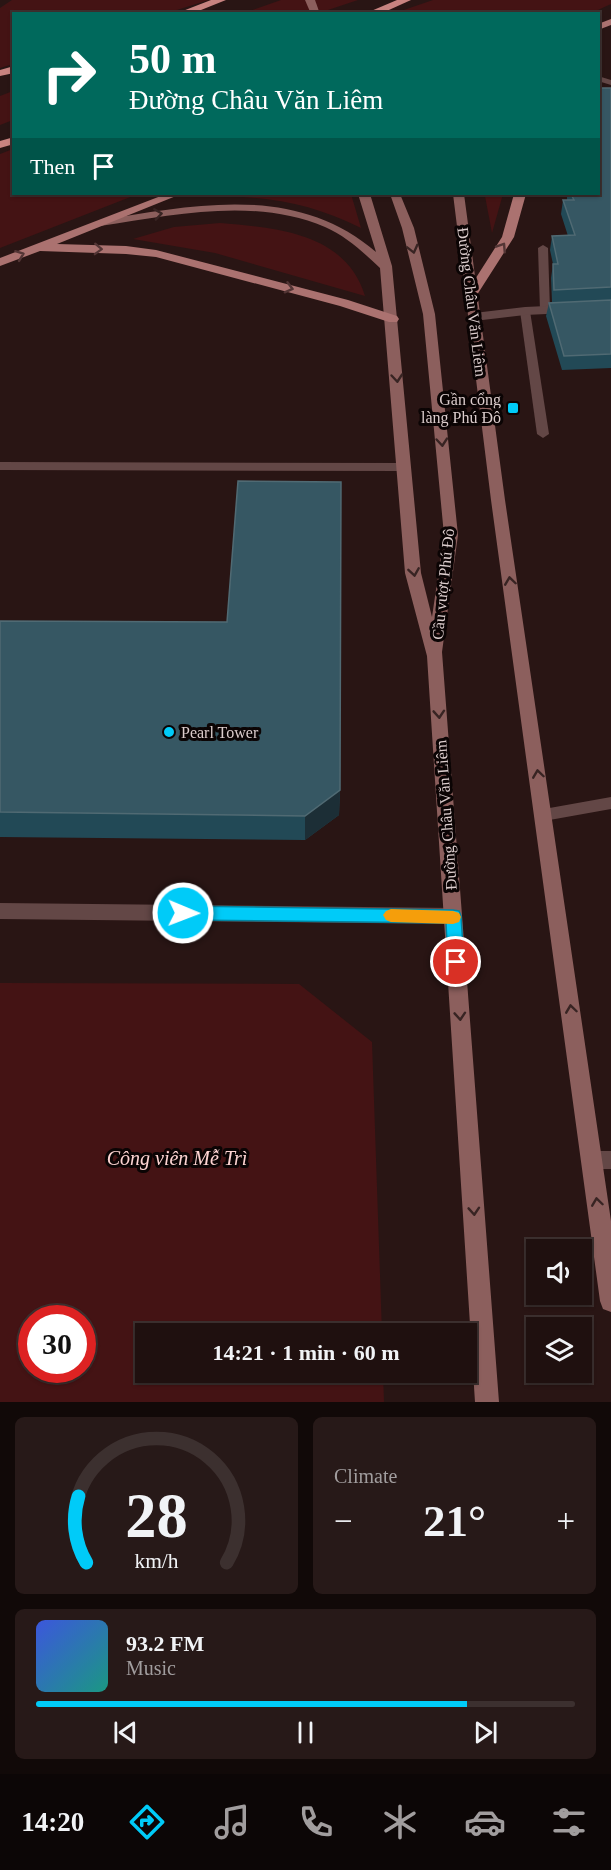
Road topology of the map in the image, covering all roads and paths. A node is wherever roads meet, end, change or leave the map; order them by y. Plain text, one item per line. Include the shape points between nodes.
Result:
1 (221, 0) edge
2 (406, 0) edge
3 (186, 12) edge
4 (374, 12) edge
5 (172, 195) edge
6 (364, 195) edge
7 (395, 195) edge
8 (458, 195) edge
9 (520, 195) edge
10 (100, 223) junction
11 (40, 247) junction
12 (543, 248) dead end
13 (0, 262) edge
14 (386, 266) junction
15 (471, 295) junction
16 (611, 307) edge
17 (545, 310) junction
18 (525, 311) junction
19 (474, 317) junction
20 (393, 319) junction
21 (543, 434) dead end
22 (0, 466) edge
23 (404, 467) junction
24 (435, 656) junction
25 (611, 803) edge
26 (544, 815) junction
27 (0, 911) edge
28 (453, 916) junction
29 (592, 1160) junction
30 (611, 1160) edge
31 (611, 1301) edge
32 (487, 1402) edge

1 - 3 highway
2 - 4 highway
5 - 10 main road
6 - 14 main road, Đường Châu Văn Liêm
7 -> 24 main road, Cầu vượt Phú Đô via 408,228 429,314 451,535
8 - 15 main road, Đường Châu Văn Liêm
15 -> 9 main road via 508,237
10 - 11 main road
10 -> 14 main road via 212,207 295,213 331,226 361,244
13 -> 11 main road
11 -> 20 main road via 156,254
12 - 17 lane
14 - 20 main road, Đường Châu Văn Liêm
15 - 19 main road, Đường Châu Văn Liêm
16 - 17 street
17 - 18 street
18 - 19 street
18 - 21 lane
26 -> 19 main road, Đường Châu Văn Liêm
20 -> 23 main road, Đường Châu Văn Liêm
22 - 23 lane
23 -> 24 main road, Đường Châu Văn Liêm via 413,573
24 -> 28 main road, Đường Châu Văn Liêm
25 - 26 lane
29 -> 26 main road, Đường Châu Văn Liêm
27 - 28 street
28 -> 32 main road, Đường Châu Văn Liêm
29 - 30 lane
31 -> 29 main road, Đường Châu Văn Liêm

